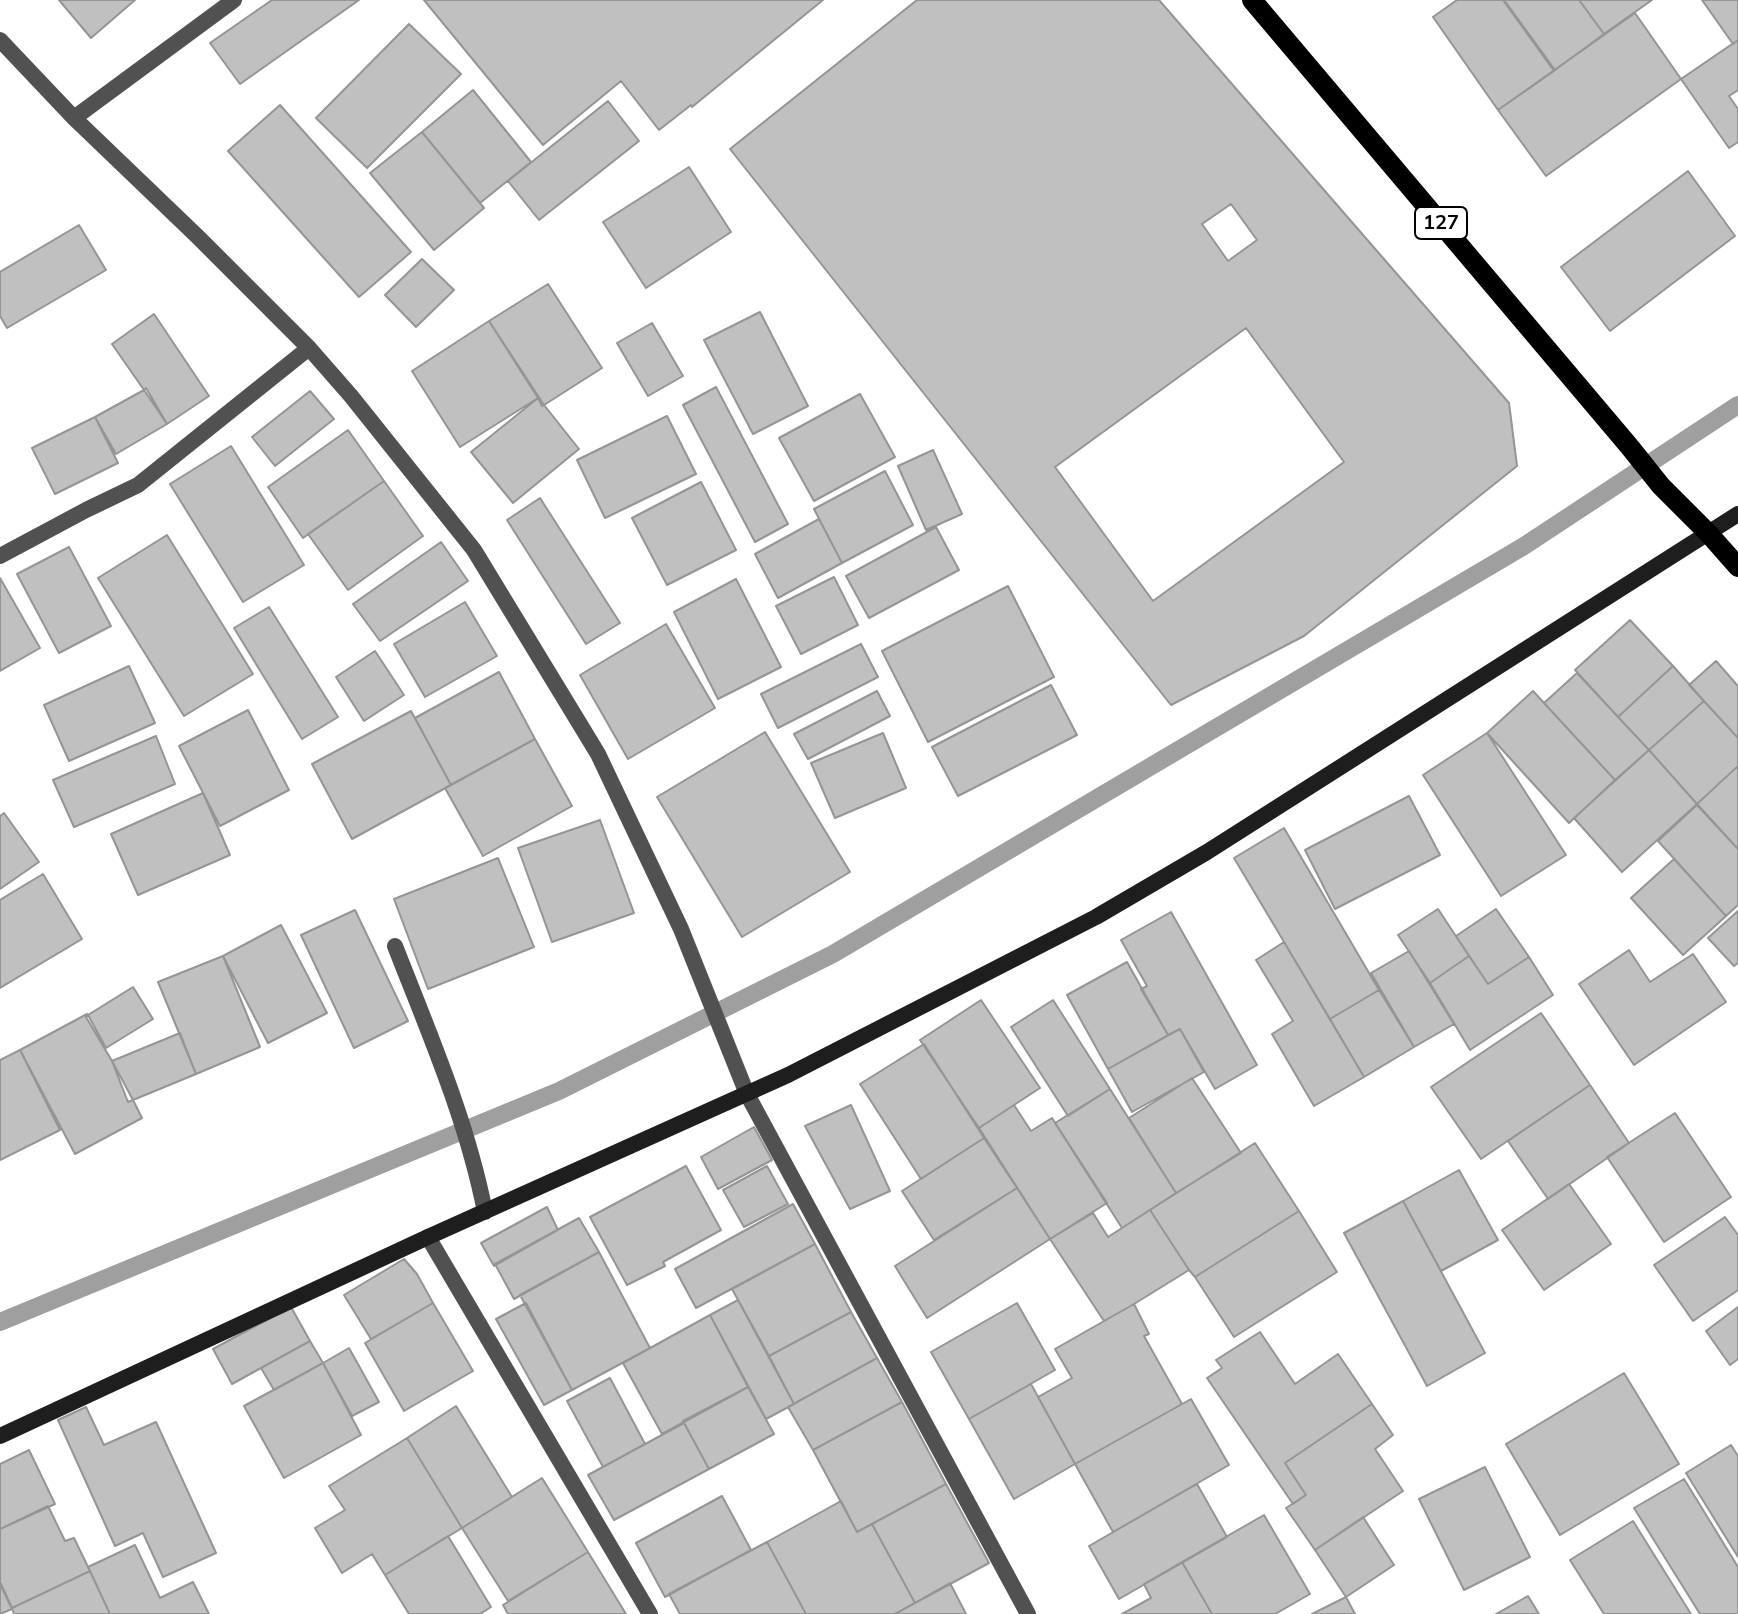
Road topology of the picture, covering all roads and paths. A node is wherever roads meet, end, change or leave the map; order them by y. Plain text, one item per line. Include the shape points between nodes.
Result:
1 (234, 0) edge
2 (1252, 0) edge
3 (0, 40) edge
4 (74, 118) junction
5 (309, 348) junction
6 (1738, 514) edge
7 (1709, 534) junction
8 (0, 556) edge
9 (1738, 567) edge
10 (395, 946) dead end
11 (747, 1094) junction
12 (485, 1212) junction
13 (428, 1237) junction
14 (0, 1436) edge
15 (650, 1614) edge
16 (1028, 1614) edge

1 - 4 street
2 - 7 main road, 127 via 1661,486
3 - 4 street
4 - 5 street
5 - 8 street via 138,485
5 - 11 street via 474,550 598,754 681,929
6 - 7 main road
7 - 9 main road, 127
7 - 11 main road via 1219,845 1096,917
10 - 12 street via 454,1097
11 - 12 main road
11 - 16 street
12 - 13 main road
13 - 14 main road
13 - 15 street

